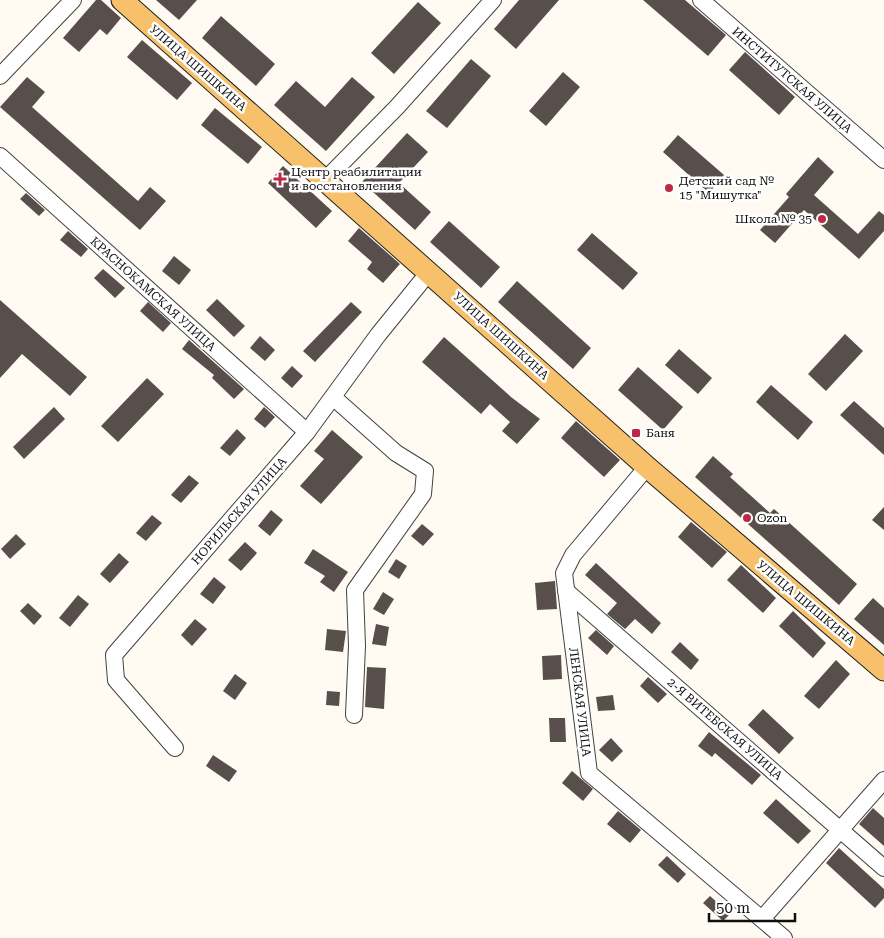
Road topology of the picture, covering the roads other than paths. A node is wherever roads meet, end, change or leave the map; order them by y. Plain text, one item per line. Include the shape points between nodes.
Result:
1 (72, 0) edge
2 (122, 0) edge
3 (493, 0) edge
4 (701, 0) edge
5 (0, 76) edge
6 (0, 156) edge
7 (884, 160) edge
8 (325, 180) junction
9 (429, 272) junction
10 (333, 397) junction
11 (307, 432) junction
12 (647, 467) junction
13 (566, 591) junction
14 (884, 670) edge
15 (354, 715) dead end
16 (176, 748) dead end
17 (884, 780) edge
18 (840, 829) junction
19 (884, 868) edge
20 (762, 919) junction
21 (784, 938) edge

1 - 5 street
2 - 8 main road, УЛИЦА ШИШКИНА
3 - 8 street via 397,107
4 - 7 street, ИНСТИТУТСКАЯ УЛИЦА
6 - 11 street, КРАСНОКАМСКАЯ УЛИЦА
8 - 9 main road, УЛИЦА ШИШКИНА
9 - 10 street, НОРИЛЬСКАЯ УЛИЦА via 378,334
9 - 12 main road, УЛИЦА ШИШКИНА
10 - 11 street, НОРИЛЬСКАЯ УЛИЦА
10 - 15 street via 396,453 425,471 423,494 355,590
11 - 16 street, НОРИЛЬСКАЯ УЛИЦА via 114,655 116,680
12 - 13 street, ЛЕНСКАЯ УЛИЦА via 569,560 564,573
12 - 14 main road, УЛИЦА ШИШКИНА
13 - 18 street, 2-Я ВИТЕБСКАЯ УЛИЦА
13 - 20 street, ЛЕНСКАЯ УЛИЦА via 589,772
17 - 18 street
18 - 19 street, 2-Я ВИТЕБСКАЯ УЛИЦА
18 - 20 street
20 - 21 street, ЛЕНСКАЯ УЛИЦА

